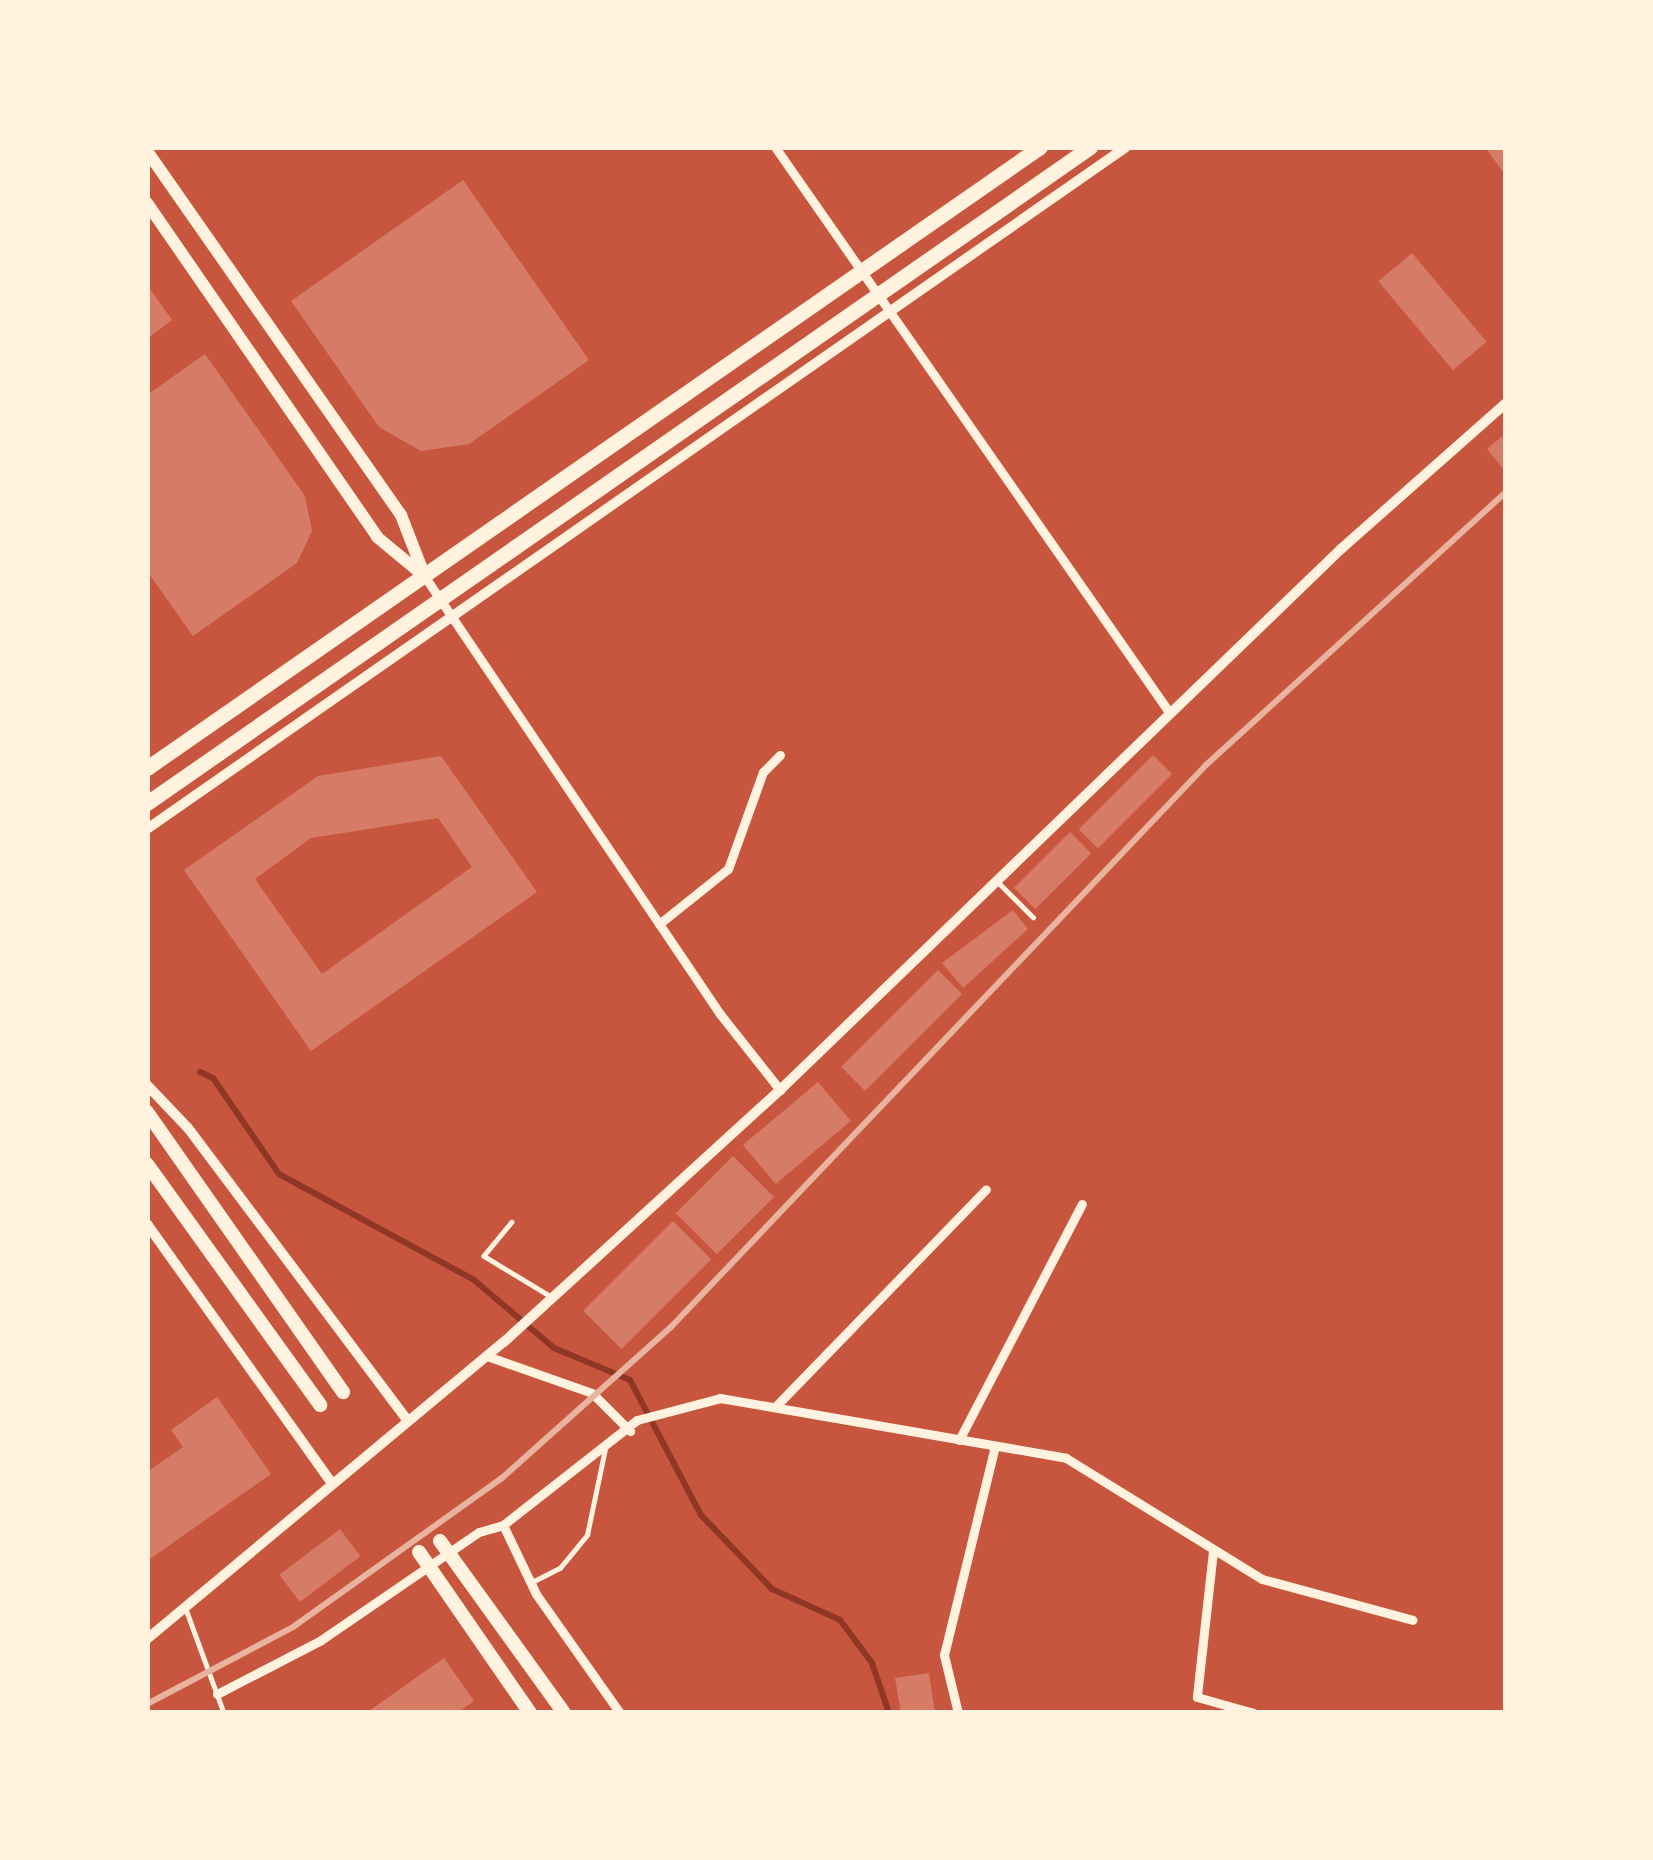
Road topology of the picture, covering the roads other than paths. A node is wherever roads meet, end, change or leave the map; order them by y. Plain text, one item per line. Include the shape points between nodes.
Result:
1 (775, 147) edge
2 (1040, 147) edge
3 (1090, 147) edge
4 (1126, 147) edge
5 (147, 151) edge
6 (147, 202) edge
7 (863, 273) junction
8 (879, 297) junction
9 (891, 314) junction
10 (1506, 403) edge
11 (425, 577) junction
12 (441, 601) junction
13 (452, 618) junction
14 (1169, 712) junction
15 (780, 755) dead end
16 (147, 768) edge
17 (147, 803) edge
18 (147, 829) edge
19 (997, 880) junction
20 (1033, 916) dead end
21 (659, 924) junction
22 (147, 1085) edge
23 (780, 1090) junction
24 (147, 1112) edge
25 (147, 1164) edge
26 (986, 1190) dead end
27 (1082, 1204) dead end
28 (512, 1222) dead end
29 (147, 1223) edge
30 (548, 1301) junction
31 (487, 1356) junction
32 (343, 1392) dead end
33 (320, 1406) dead end
34 (775, 1407) junction
35 (408, 1420) junction
36 (629, 1431) junction
37 (959, 1440) junction
38 (606, 1443) junction
39 (995, 1446) junction
40 (331, 1482) junction
41 (503, 1525) junction
42 (440, 1541) dead end
43 (418, 1552) dead end
44 (1213, 1552) junction
45 (530, 1582) junction
46 (187, 1609) junction
47 (1413, 1620) dead end
48 (147, 1639) edge
49 (217, 1694) junction
50 (224, 1713) edge
51 (530, 1713) edge
52 (564, 1713) edge
53 (620, 1713) edge
54 (958, 1713) edge
55 (1254, 1713) edge

1 - 7 street
2 - 7 highway
3 - 8 highway
4 - 9 street
5 - 11 main road via 401,515
6 - 11 main road via 377,537
7 - 8 street
7 - 11 highway
8 - 9 street
8 - 12 highway
9 - 13 street
9 - 14 street
10 - 14 street
11 - 12 street
11 - 16 highway
12 - 13 street
12 - 17 highway
13 - 18 street
13 - 21 street
14 - 19 street
15 - 21 street via 763,772 728,869
19 - 20 lane
19 - 23 street
21 - 23 street
22 - 35 street
23 - 30 street
24 - 32 main road
25 - 33 main road
26 - 34 street
27 - 37 street
28 - 30 lane via 484,1256
29 - 40 street
30 - 31 street
31 - 35 street
31 - 36 street via 592,1393
34 - 36 street via 720,1398 637,1420
34 - 37 street
35 - 40 street
36 - 38 street
37 - 39 street
38 - 41 street
38 - 45 lane via 587,1535 560,1568
39 - 44 street via 1066,1458
39 - 54 street via 944,1655
40 - 46 street
41 - 45 street
41 - 49 street via 479,1532 402,1587
42 - 52 main road
43 - 51 main road
44 - 47 street via 1262,1580
44 - 55 street via 1197,1697
45 - 53 street
46 - 48 street
46 - 49 lane
49 - 50 lane

